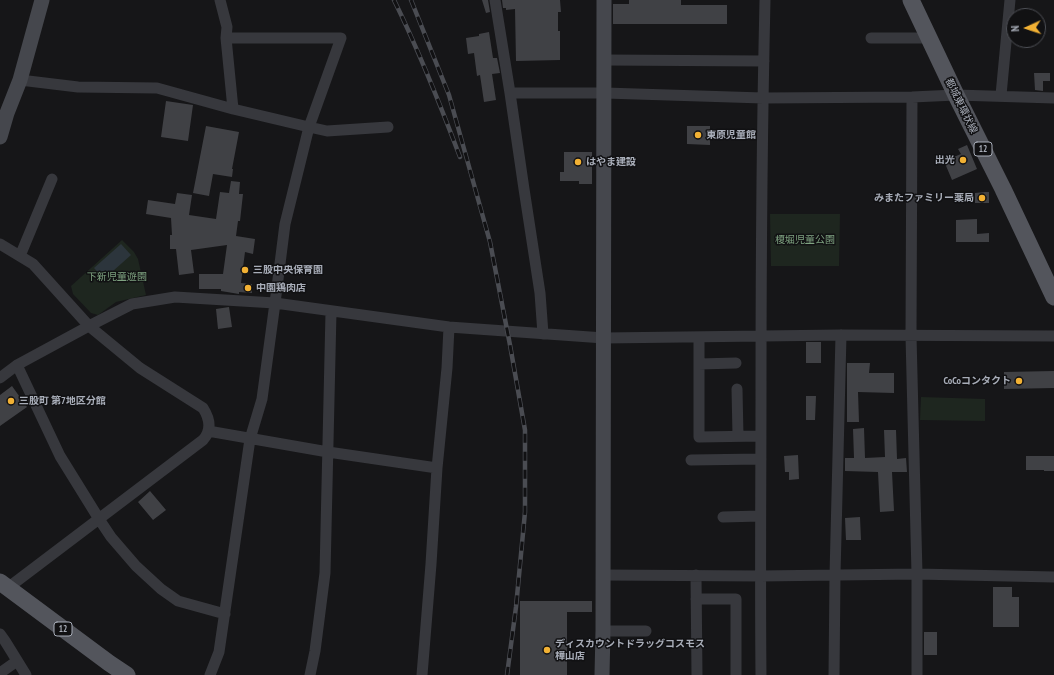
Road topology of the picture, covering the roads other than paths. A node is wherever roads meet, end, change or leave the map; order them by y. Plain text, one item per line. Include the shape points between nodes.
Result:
1 (42, 0) edge
2 (220, 0) edge
3 (495, 0) edge
4 (604, 0) edge
5 (765, 0) edge
6 (911, 0) edge
7 (1010, 0) edge
8 (226, 38) junction
9 (871, 38) dead end
10 (929, 38) junction
11 (605, 60) junction
12 (764, 61) junction
13 (20, 80) junction
14 (510, 93) junction
15 (605, 93) junction
16 (956, 95) junction
17 (1001, 95) junction
18 (912, 97) junction
19 (763, 98) junction
20 (1054, 98) edge
21 (233, 109) junction
22 (4, 112) edge
23 (388, 127) dead end
24 (310, 128) junction
25 (0, 137) edge
26 (52, 179) dead end
27 (0, 244) edge
28 (20, 256) junction
29 (1054, 298) edge
30 (275, 304) junction
31 (331, 312) junction
32 (89, 326) junction
33 (449, 327) junction
34 (543, 334) junction
35 (841, 335) junction
36 (761, 336) junction
37 (911, 336) junction
38 (1054, 336) edge
39 (700, 337) junction
40 (604, 338) junction
41 (736, 363) dead end
42 (699, 364) junction
43 (17, 366) junction
44 (0, 378) edge
45 (737, 388) dead end
46 (208, 431) junction
47 (738, 436) junction
48 (761, 436) junction
49 (250, 439) junction
50 (328, 452) junction
51 (761, 459) junction
52 (691, 460) dead end
53 (437, 468) junction
54 (760, 516) junction
55 (723, 517) dead end
56 (98, 519) junction
57 (918, 574) junction
58 (603, 575) junction
59 (696, 575) junction
60 (835, 575) junction
61 (760, 576) junction
62 (1054, 577) edge
63 (4, 584) edge
64 (696, 599) junction
65 (225, 614) junction
66 (603, 631) junction
67 (646, 631) dead end
68 (0, 634) edge
69 (17, 661) junction
70 (0, 673) edge
71 (26, 675) edge
72 (127, 675) edge
73 (210, 675) edge
74 (310, 675) edge
75 (422, 675) edge
76 (602, 675) edge
77 (697, 675) edge
78 (736, 675) edge
79 (761, 675) edge
80 (834, 675) edge
81 (917, 675) edge

1 - 13 street
2 - 8 street via 227,27
3 - 14 street
4 - 11 street
5 - 12 street
6 - 10 main road, 都城東環状線 / 12
7 - 17 street
8 - 21 street
8 - 24 street via 341,38
9 - 10 street
10 - 16 main road, 都城東環状線 / 12
11 - 12 street
11 - 15 street
12 - 19 street
13 - 21 street via 78,87 157,88
13 - 22 street
14 - 15 street
14 - 34 street via 540,293
15 - 19 street
15 - 40 street
16 - 17 street
16 - 18 street
16 - 29 main road, 都城東環状線 / 12
17 - 20 street
18 - 19 street
18 - 37 street
19 - 36 street
21 - 24 street
22 - 25 street
23 - 24 street via 327,131
24 - 30 street via 284,224
26 - 28 street
27 - 28 street
28 - 32 street via 33,264
30 - 31 street
30 - 32 street via 175,297 132,304
30 - 49 street via 262,399
31 - 33 street
31 - 50 street
32 - 43 street
32 - 46 street via 140,368 203,408 209,421
33 - 34 street
33 - 53 street
34 - 40 street
35 - 36 street
35 - 37 street
35 - 60 street
36 - 39 street
36 - 48 street
37 - 38 street
37 - 57 street
39 - 40 street
39 - 42 street
40 - 58 street
41 - 42 street
42 - 47 street via 699,437
43 - 44 street
43 - 56 street via 60,456
45 - 47 street
46 - 49 street
46 - 56 street via 204,440
47 - 48 street
48 - 51 street
49 - 50 street
49 - 65 street
50 - 53 street
50 - 74 street via 325,573
51 - 52 street
51 - 54 street
53 - 75 street
54 - 55 street
54 - 61 street
56 - 63 street
56 - 65 street via 136,566 161,589 178,601
57 - 60 street
57 - 62 street
57 - 81 street
58 - 59 street
58 - 66 street
59 - 61 street
59 - 64 street
60 - 61 street
60 - 80 street
61 - 79 street
63 - 72 main road, 12
64 - 77 street
64 - 78 street via 736,599
65 - 73 street via 219,652
66 - 67 street
66 - 76 street
68 - 69 street
69 - 70 street
69 - 71 street

